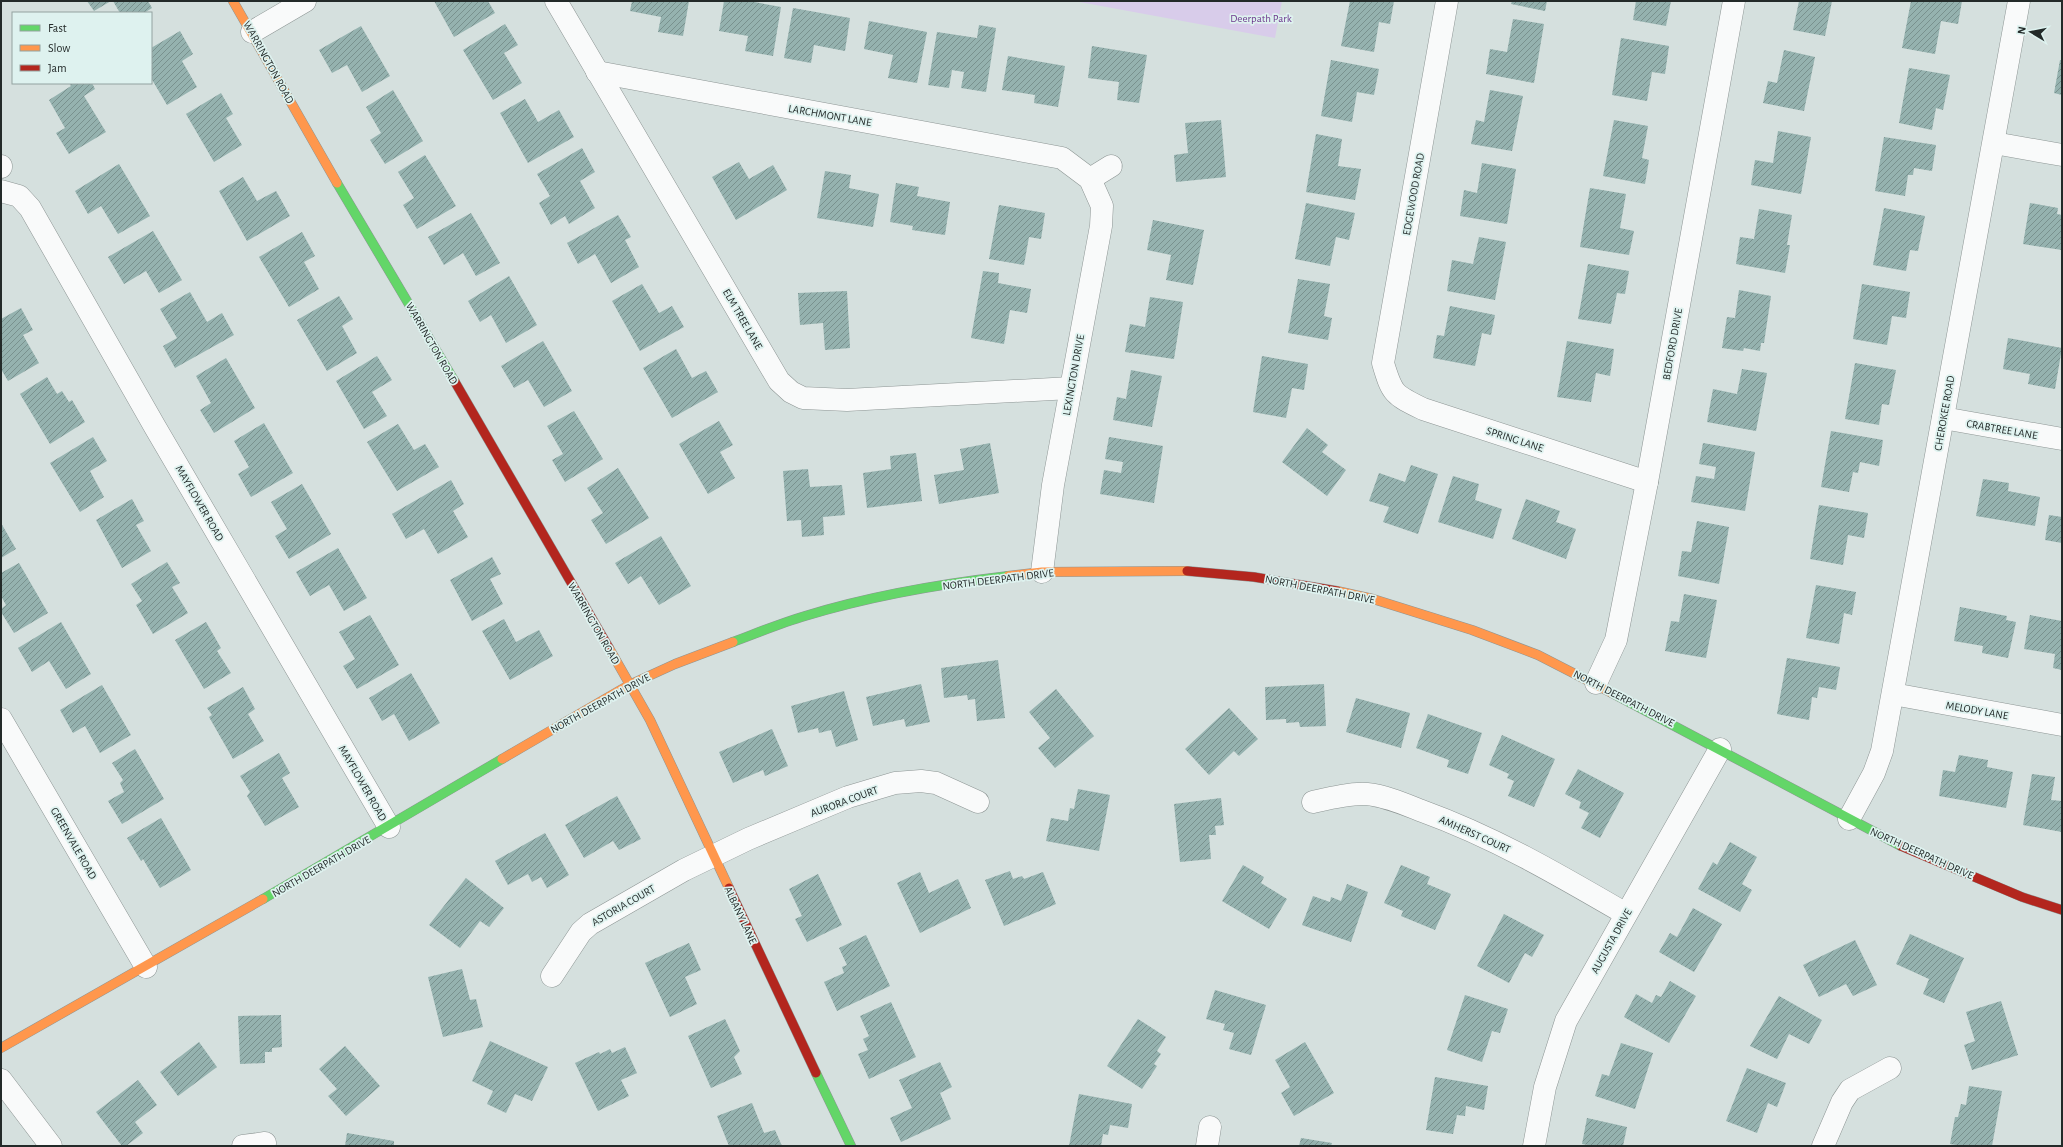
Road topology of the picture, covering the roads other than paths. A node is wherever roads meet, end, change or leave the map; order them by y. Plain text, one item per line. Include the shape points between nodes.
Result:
1 (233, 1) edge
2 (305, 1) edge
3 (556, 1) edge
4 (1447, 1) edge
5 (1734, 1) edge
6 (2019, 1) edge
7 (252, 32) junction
8 (597, 72) junction
9 (1994, 143) junction
10 (2062, 155) edge
11 (1111, 166) dead end
12 (1090, 179) junction
13 (1, 191) edge
14 (1390, 387) joint
15 (1071, 388) junction
16 (1943, 418) junction
17 (2062, 439) edge
18 (1646, 482) junction
19 (1042, 572) junction
20 (1596, 683) junction
21 (629, 685) junction
22 (1893, 694) junction
23 (1, 719) edge
24 (2062, 725) edge
25 (1720, 749) junction
26 (978, 802) dead end
27 (1312, 802) dead end
28 (1849, 819) junction
29 (389, 827) junction
30 (714, 857) junction
31 (2062, 910) edge
32 (1626, 914) junction
33 (146, 967) junction
34 (552, 976) dead end
35 (1, 1048) edge
36 (1890, 1068) dead end
37 (1, 1080) edge
38 (266, 1143) dead end
39 (51, 1146) edge
40 (243, 1146) edge
41 (851, 1146) edge
42 (1534, 1146) edge
43 (1823, 1146) edge

1 - 7 street, WARRINGTON ROAD
2 - 7 street
3 - 8 street, ELM TREE LANE
4 - 14 street, EDGEWOOD ROAD via 1383,363
5 - 18 street, BEDFORD DRIVE
6 - 9 street, CHEROKEE ROAD
7 - 21 street, WARRINGTON ROAD
8 - 12 street, LARCHMONT LANE via 1062,158
8 - 15 street, ELM TREE LANE via 779,381 791,392 803,398 847,400
9 - 10 street
9 - 16 street, CHEROKEE ROAD
11 - 12 street
12 - 15 street, LEXINGTON DRIVE via 1102,206 1101,226
13 - 29 street, MAYFLOWER ROAD via 19,196 30,208
14 - 18 street, SPRING LANE via 1400,398 1423,409
15 - 19 street, LEXINGTON DRIVE via 1053,485
16 - 17 street, CRABTREE LANE
16 - 22 street, CHEROKEE ROAD
18 - 20 street, BEDFORD DRIVE via 1616,640
19 - 20 street, NORTH DEERPATH DRIVE via 1198,571 1320,587 1373,599 1472,630 1538,655
19 - 21 street, NORTH DEERPATH DRIVE via 965,581 857,602 812,614 675,664
20 - 25 street, NORTH DEERPATH DRIVE
21 - 29 street, NORTH DEERPATH DRIVE
21 - 30 street, ALBANY LANE via 650,720
22 - 24 street, MELODY LANE
22 - 28 street, CHEROKEE ROAD via 1882,751 1874,773
23 - 33 street, GREENVALE ROAD
25 - 28 street, NORTH DEERPATH DRIVE
25 - 32 street, AUGUSTA DRIVE
26 - 30 street, AURORA COURT via 936,783 895,783 848,797 748,839
27 - 32 street, AMHERST COURT via 1366,794 1385,797 1460,824 1541,864
28 - 31 street, NORTH DEERPATH DRIVE via 1894,843 2022,897
29 - 33 street, NORTH DEERPATH DRIVE
30 - 34 street, ASTORIA COURT via 684,870 590,924 581,932
30 - 41 street, ALBANY LANE
32 - 42 street, AUGUSTA DRIVE via 1566,1021 1545,1087
33 - 35 street, NORTH DEERPATH DRIVE
36 - 43 street via 1850,1090
37 - 39 street
38 - 40 street

